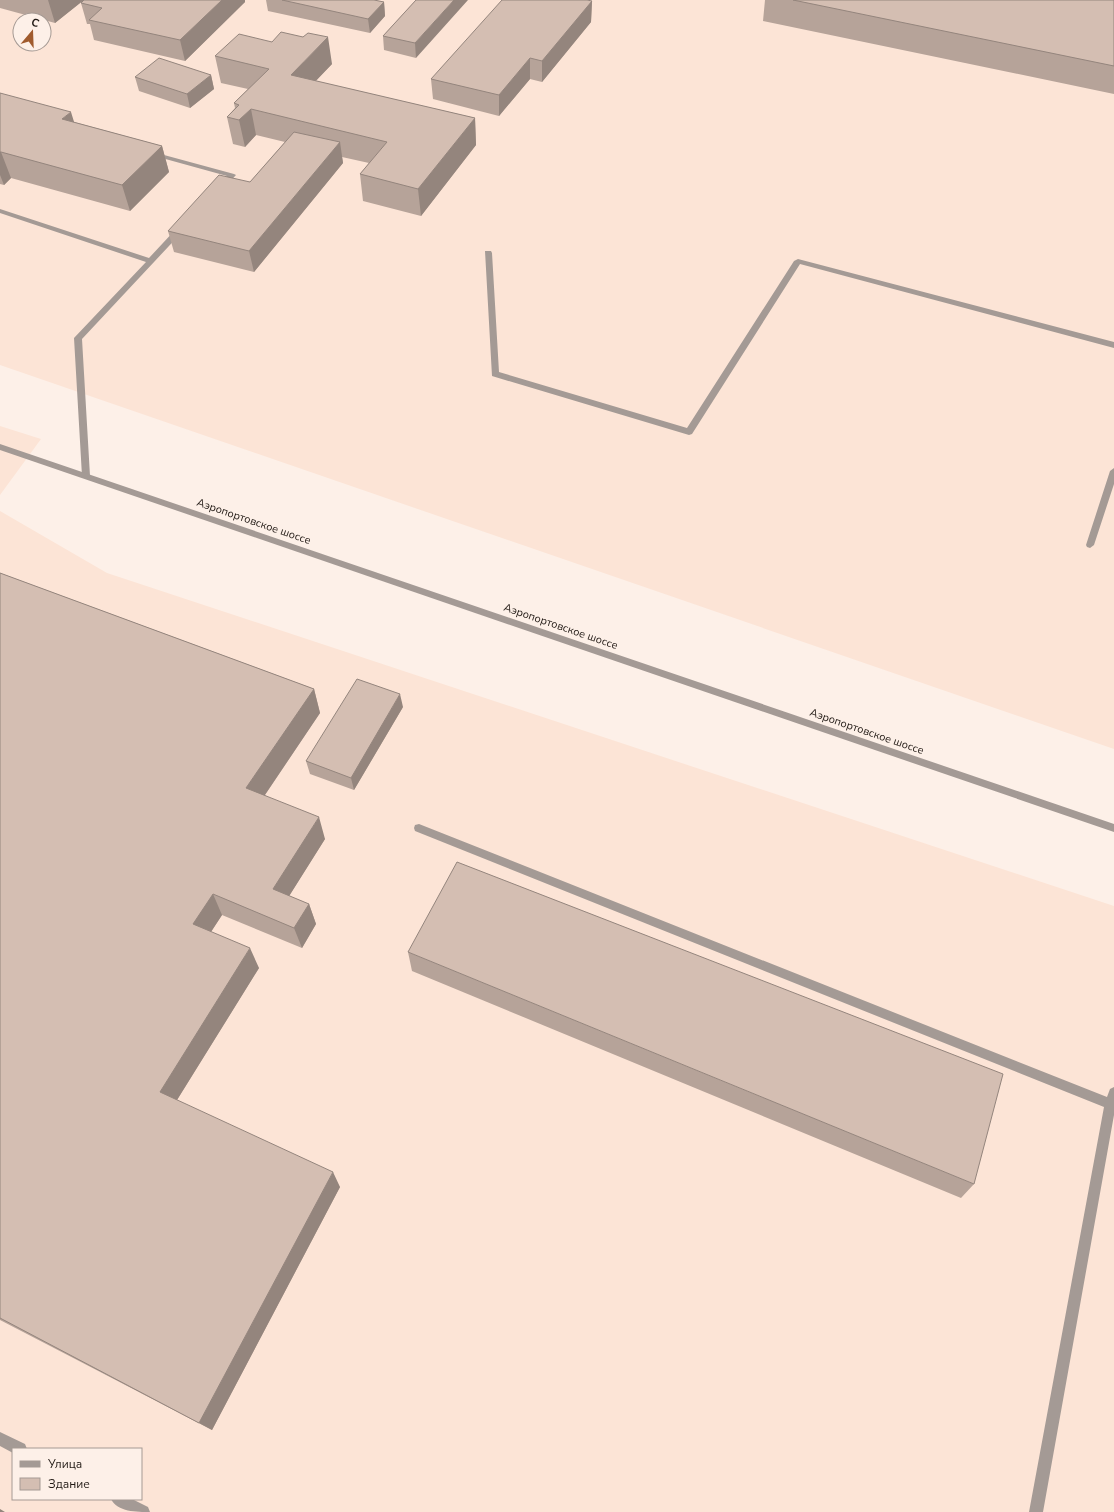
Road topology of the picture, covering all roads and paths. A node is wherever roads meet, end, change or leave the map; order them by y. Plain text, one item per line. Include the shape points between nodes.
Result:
1 (142, 150) edge
2 (215, 192) edge
3 (0, 211) edge
4 (183, 227) edge
5 (488, 253) dead end
6 (150, 261) junction
7 (1114, 345) edge
8 (0, 447) edge
9 (1114, 470) edge
10 (86, 476) junction
11 (1090, 545) dead end
12 (419, 828) dead end
13 (1114, 828) edge
14 (1112, 1099) edge
15 (0, 1438) edge
16 (18, 1448) edge
17 (120, 1500) edge
18 (143, 1512) edge
19 (1036, 1512) edge

1 - 2 street via 232,175
3 - 6 street
4 - 6 street
5 - 7 street via 495,374 689,432 798,260
6 - 10 street via 78,338
8 - 10 street, Аэропортовское шоссе
9 - 11 street
10 - 13 street, Аэропортовское шоссе
12 - 14 street
14 - 19 street
15 - 16 street
17 - 18 street

